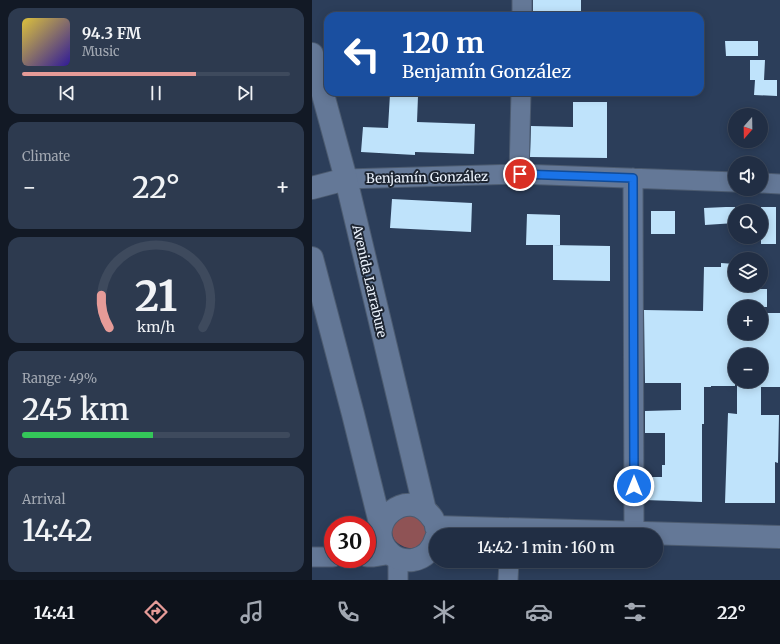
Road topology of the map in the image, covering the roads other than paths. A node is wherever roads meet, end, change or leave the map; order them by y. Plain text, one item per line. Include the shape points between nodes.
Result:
1 (522, 0) edge
2 (522, 12) edge
3 (312, 54) edge
4 (521, 96) edge
5 (520, 174) junction
6 (346, 178) junction
7 (633, 178) junction
8 (728, 182) edge
9 (768, 183) edge
10 (780, 184) edge
11 (312, 188) edge
12 (312, 258) edge
13 (381, 527) junction
14 (433, 527) edge
15 (448, 528) edge
16 (634, 528) edge
17 (663, 534) edge
18 (780, 537) edge
19 (395, 556) junction
20 (312, 557) edge
21 (324, 557) edge
22 (376, 557) edge
23 (509, 568) edge
24 (398, 580) edge
25 (508, 580) edge

1 - 2 street
3 - 6 street, Avenida Larrabure
4 - 5 street
5 - 6 street, Benjamín González
5 - 7 street, Benjamín González
6 - 11 street, Benjamín González
6 - 14 street, Avenida Larrabure
7 - 8 street, Benjamín González
7 - 16 street
9 - 10 street
12 - 13 street
13 - 14 street via 390,511 407,505 416,506
13 - 19 street via 386,549
14 - 15 street
14 - 19 street via 434,544 429,552 414,560
17 - 18 street
19 - 22 street
19 - 24 street
20 - 21 street
23 - 25 street

